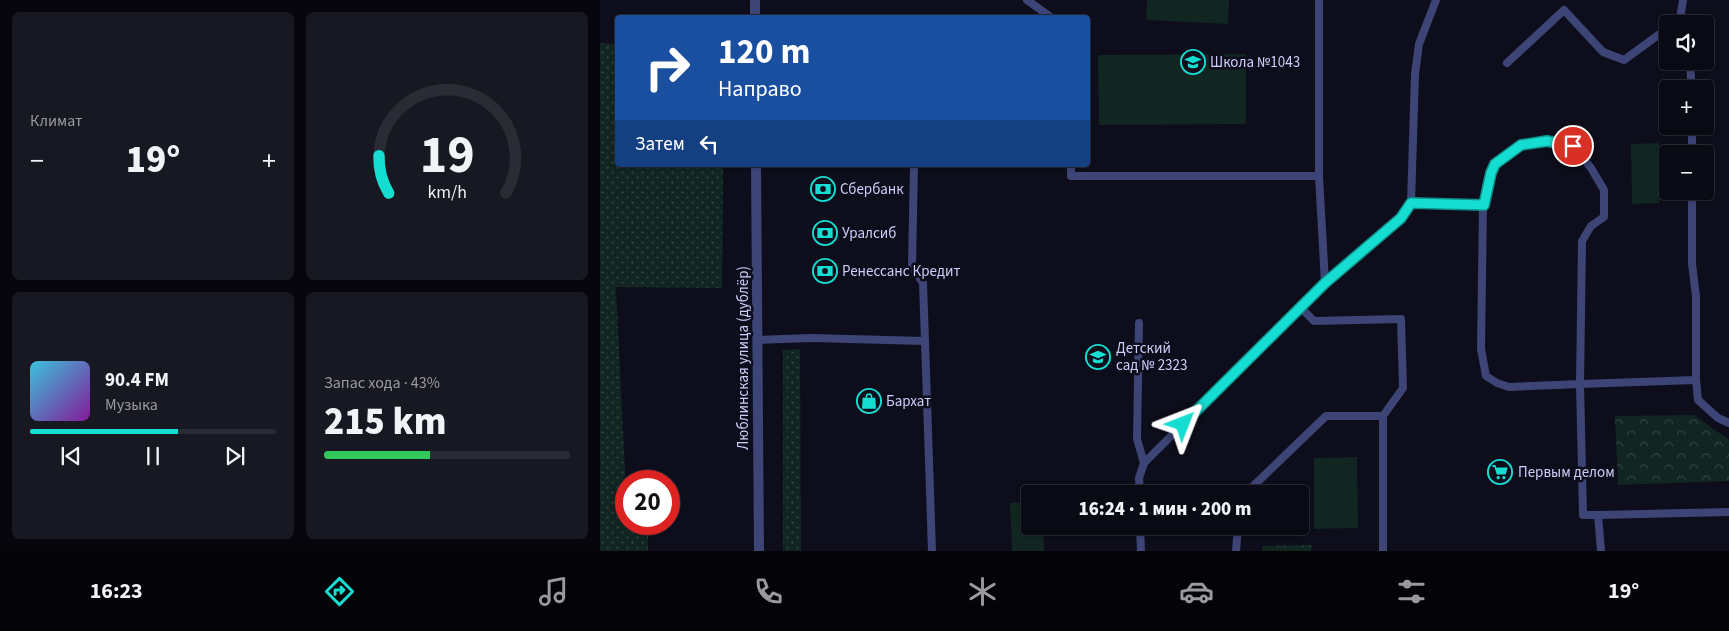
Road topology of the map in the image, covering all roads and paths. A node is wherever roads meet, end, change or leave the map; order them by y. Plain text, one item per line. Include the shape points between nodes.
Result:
1 (755, 0) edge
2 (1027, 0) edge
3 (1319, 0) edge
4 (1436, 0) edge
5 (1683, 0) edge
6 (755, 15) edge
7 (1048, 15) edge
8 (1682, 15) edge
9 (1659, 35) edge
10 (1507, 63) dead end
11 (756, 167) edge
12 (914, 167) edge
13 (1070, 167) edge
14 (1319, 176) junction
15 (1692, 200) edge
16 (1411, 203) junction
17 (1484, 205) junction
18 (1325, 283) junction
19 (1300, 307) junction
20 (1139, 323) dead end
21 (758, 340) junction
22 (925, 341) junction
23 (1696, 380) junction
24 (1580, 384) junction
25 (1383, 416) junction
26 (1729, 423) edge
27 (1144, 463) junction
28 (1139, 485) edge
29 (1254, 485) edge
30 (1729, 512) edge
31 (1598, 515) junction
32 (1140, 535) edge
33 (1237, 535) edge
34 (759, 551) edge
35 (932, 551) edge
36 (1141, 551) edge
37 (1236, 551) edge
38 (1383, 551) edge
39 (1601, 551) edge

1 - 6 street
2 - 7 lane
3 - 14 lane
4 - 16 lane via 1419,44 1415,74
5 - 8 lane
9 - 10 lane via 1624,60 1603,52 1564,10
11 - 21 street, Люблинская улица (дублёр)
12 - 22 lane via 912,266 923,283
13 - 14 lane via 1071,176
14 - 18 lane
15 - 23 lane
16 - 17 lane
16 - 18 lane via 1401,218
17 - 24 lane via 1481,349 1486,376 1509,387
17 - 24 lane via 1495,164 1521,145 1547,141 1573,146 1604,190 1604,217 1591,226 1582,241
18 - 19 lane
19 - 25 lane via 1314,321 1401,319 1403,388
19 - 27 lane
20 - 27 lane via 1137,440
21 - 22 lane
21 - 34 street, Люблинская улица (дублёр)
22 - 35 lane
23 - 24 lane
23 - 26 lane via 1698,400 1718,418
24 - 31 lane via 1583,515
25 - 29 lane via 1326,416
25 - 38 lane
27 - 28 lane
30 - 31 lane
31 - 39 lane
32 - 36 lane
33 - 37 lane

